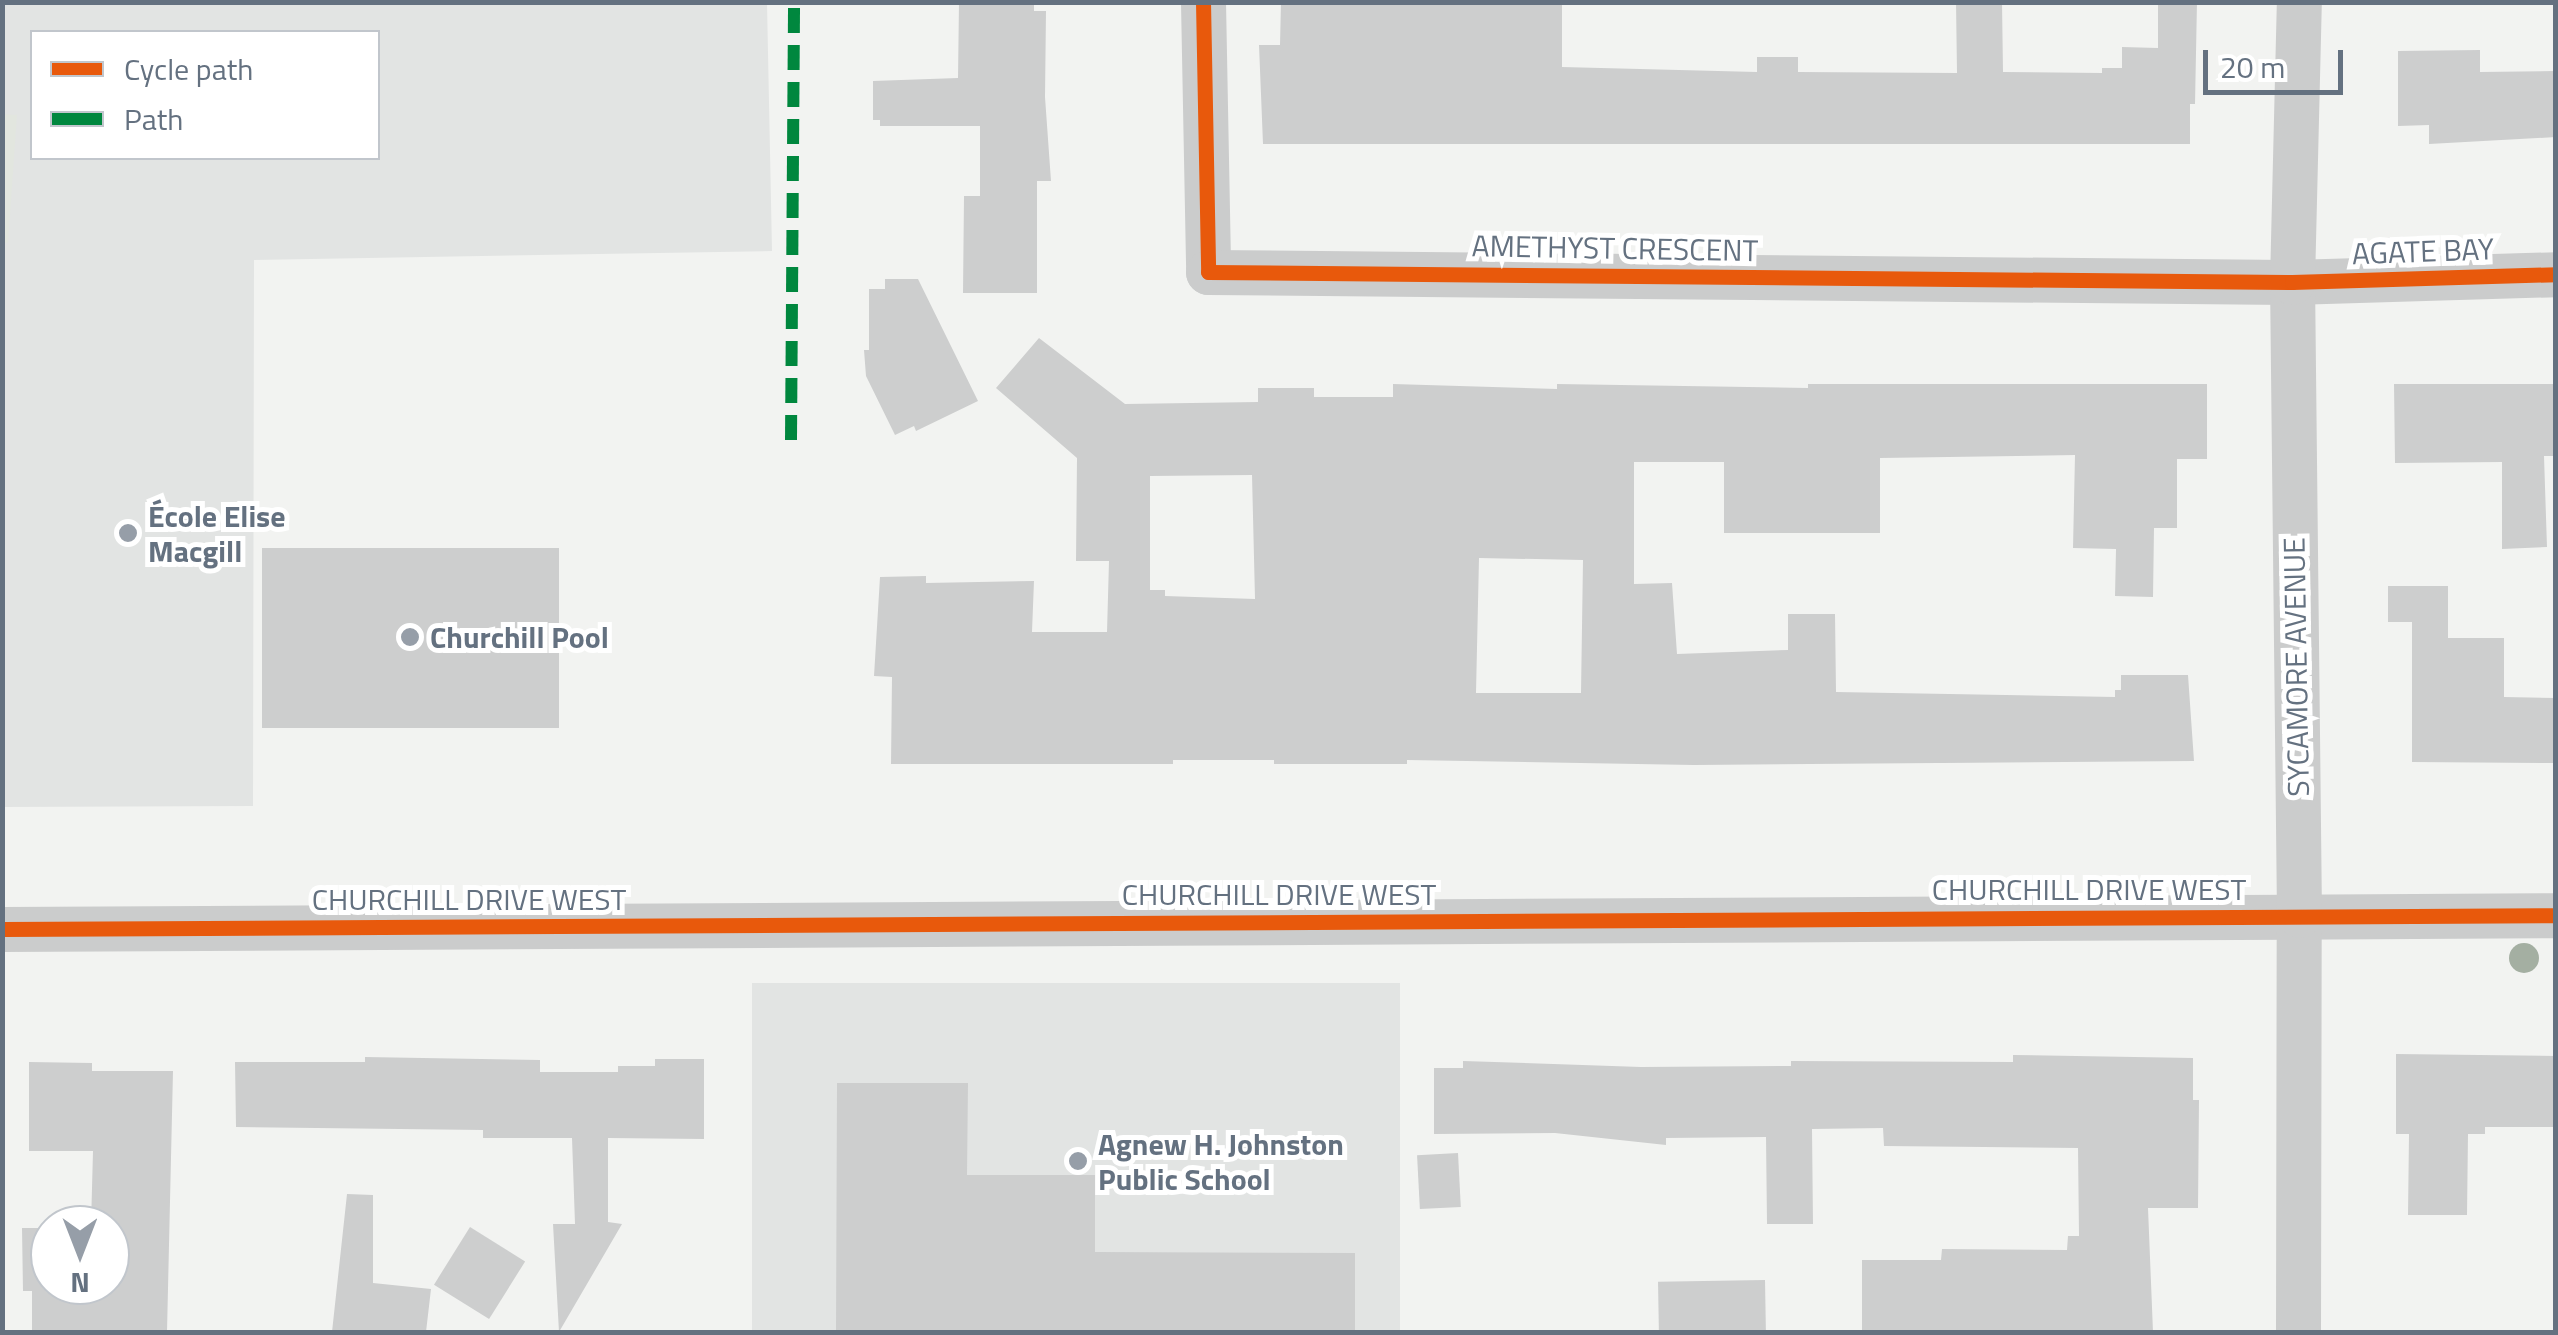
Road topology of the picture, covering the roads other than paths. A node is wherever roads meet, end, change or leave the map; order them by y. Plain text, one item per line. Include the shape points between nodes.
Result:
1 (1203, 2) edge
2 (2300, 2) edge
3 (2556, 274) edge
4 (2292, 282) junction
5 (2556, 915) edge
6 (2299, 916) junction
7 (2, 929) edge
8 (2298, 1332) edge

1 - 4 street, AMETHYST CRESCENT via 1208,272
2 - 4 street, SYCAMORE AVENUE
3 - 4 street, AGATE BAY
4 - 6 street, SYCAMORE AVENUE
5 - 6 street, CHURCHILL DRIVE WEST
6 - 7 street, CHURCHILL DRIVE WEST
6 - 8 street, SYCAMORE AVENUE

